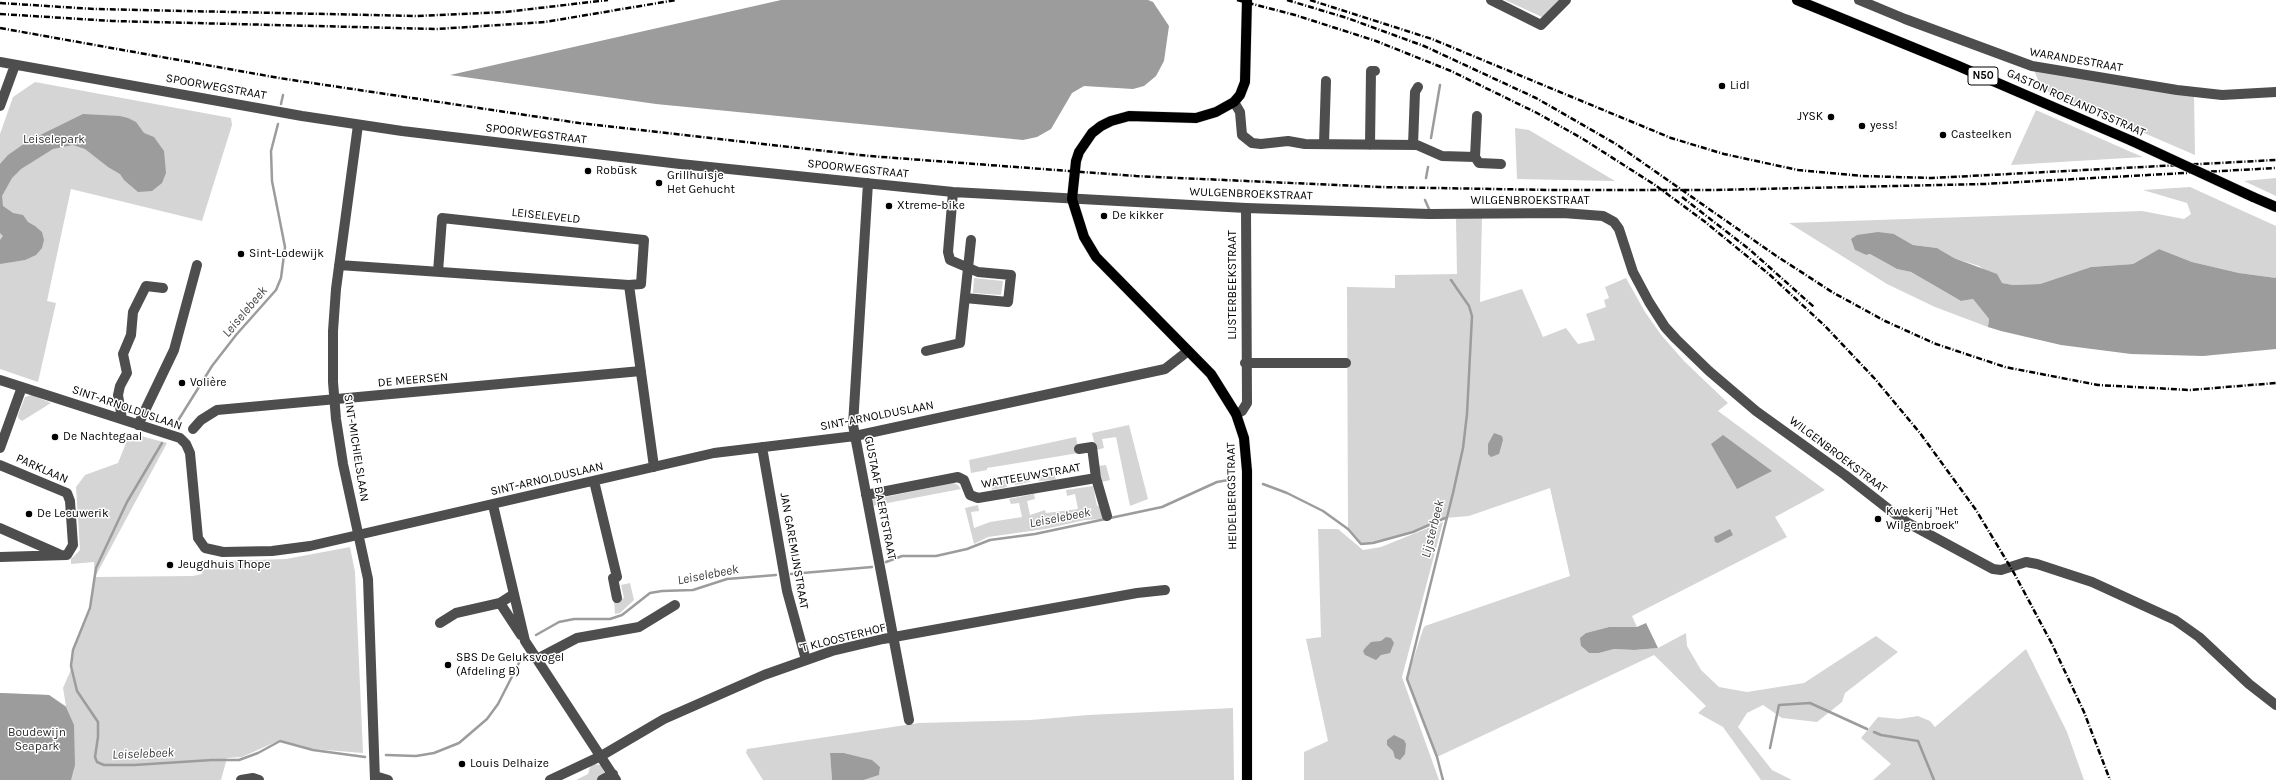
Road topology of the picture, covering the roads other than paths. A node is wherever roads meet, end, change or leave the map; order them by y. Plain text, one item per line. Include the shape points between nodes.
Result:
1 (1247, 0) edge
2 (1491, 0) edge
3 (1566, 0) edge
4 (1797, 0) edge
5 (1859, 0) edge
6 (0, 62) edge
7 (16, 64) junction
8 (1375, 71) dead end
9 (1326, 81) dead end
10 (1418, 87) dead end
11 (2276, 92) edge
12 (1234, 102) junction
13 (0, 106) edge
14 (1476, 116) dead end
15 (358, 125) junction
16 (1324, 144) junction
17 (1370, 145) junction
18 (1413, 145) junction
19 (1475, 157) junction
20 (1502, 164) dead end
21 (868, 183) junction
22 (953, 192) junction
23 (1072, 199) junction
24 (2276, 207) edge
25 (1246, 208) junction
26 (1429, 214) joint
27 (971, 240) dead end
28 (197, 265) dead end
29 (339, 265) junction
30 (968, 267) junction
31 (438, 272) junction
32 (629, 285) junction
33 (163, 288) dead end
34 (965, 298) junction
35 (1188, 350) junction
36 (926, 351) dead end
37 (1246, 362) junction
38 (1346, 363) dead end
39 (641, 371) junction
40 (0, 380) edge
41 (22, 387) junction
42 (334, 400) junction
43 (1236, 414) junction
44 (122, 420) junction
45 (138, 425) junction
46 (193, 429) dead end
47 (855, 436) junction
48 (762, 447) junction
49 (0, 448) edge
50 (1079, 449) dead end
51 (0, 465) edge
52 (654, 467) junction
53 (1096, 478) junction
54 (594, 481) junction
55 (866, 495) junction
56 (493, 505) junction
57 (1107, 516) dead end
58 (0, 528) edge
59 (358, 536) junction
60 (63, 555) junction
61 (0, 557) edge
62 (1165, 590) dead end
63 (514, 594) junction
64 (617, 598) dead end
65 (500, 603) junction
66 (675, 605) dead end
67 (440, 623) dead end
68 (893, 638) junction
69 (525, 641) junction
70 (537, 659) junction
71 (806, 660) junction
72 (2276, 705) edge
73 (908, 720) dead end
74 (601, 756) junction
75 (615, 777) edge
76 (375, 778) edge
77 (241, 780) edge
78 (259, 780) edge
79 (388, 780) edge
80 (550, 780) edge
81 (602, 780) edge
82 (1247, 780) edge

1 - 12 main road via 1245,82
2 - 3 street via 1541,25
4 - 24 main road, GASTON ROELANDTSSTRAAT / N50, bridge via 1956,64
5 - 11 street, WARANDESTRAAT via 2032,66 2215,94
6 - 7 street, SPOORWEGSTRAAT
7 - 13 street
7 - 15 street, SPOORWEGSTRAAT
8 - 17 street via 1371,71
9 - 16 street
10 - 18 street via 1415,92
12 - 16 street via 1240,112 1241,131 1248,141 1261,144 1288,140 1304,144
12 - 23 main road via 1216,112 1196,118 1129,116 1101,126 1092,133 1079,152
14 - 19 street
15 - 21 street, SPOORWEGSTRAAT via 533,147
15 - 29 street, SINT-MICHIELSLAAN
16 - 17 street
17 - 18 street
18 - 19 street via 1442,156
19 - 20 street via 1479,163
21 - 22 street, SPOORWEGSTRAAT
21 - 47 street, GUSTAAF BAERTSTRAAT via 853,425
22 - 23 street, SPOORWEGSTRAAT
22 - 30 street via 948,257 953,262
23 - 25 street, WULGENBROEKSTRAAT
23 - 35 main road, HEIDELBERGSTRAAT via 1084,237 1096,257
25 - 26 street, WULGENBROEKSTRAAT
25 - 37 street, LIJSTERBEEKSTRAAT
26 - 72 street, WILGENBROEKSTRAAT via 1563,213 1594,214 1610,219 1619,229 1633,272 1649,302 1676,339 1718,380 1756,411 1891,511 1908,523 1993,569 2000,570 2026,562 2037,564 2092,582 2175,620 2199,637 2249,684
27 - 30 street
28 - 45 street via 174,350
29 - 31 street
29 - 42 street, SINT-MICHIELSLAAN via 333,331
30 - 34 street
30 - 34 street via 978,272 1011,275 1008,302
31 - 32 street
31 - 32 street, LEISELEVELD via 442,218 644,240 641,284
32 - 39 street
33 - 44 street via 146,286 133,312 131,335 123,354 127,373 118,395
34 - 36 street via 960,343
35 - 43 main road, HEIDELBERGSTRAAT via 1211,374
35 - 47 street, SINT-ARNOLDUSLAAN via 1165,369
37 - 38 street
37 - 43 street, LIJSTERBEEKSTRAAT via 1247,403 1242,411
39 - 42 street, DE MEERSEN
39 - 52 street
40 - 41 street, SINT-ARNOLDUSLAAN
41 - 44 street, SINT-ARNOLDUSLAAN
41 - 49 street
42 - 46 street, DE MEERSEN via 218,410 201,420
42 - 59 street, SINT-MICHIELSLAAN via 343,464
43 - 82 main road, HEIDELBERGSTRAAT via 1244,438 1247,471
44 - 45 street, SINT-ARNOLDUSLAAN
45 - 59 street, SINT-ARNOLDUSLAAN via 180,438 186,444 190,453 198,538 210,551 298,549
47 - 48 street, SINT-ARNOLDUSLAAN
47 - 55 street, GUSTAAF BAERTSTRAAT
48 - 52 street, SINT-ARNOLDUSLAAN via 714,453
48 - 71 street, JAN GAREMIJNSTRAAT via 787,591
50 - 53 street, WATTEEUWSTRAAT via 1092,447
51 - 60 street, PARKLAAN via 67,494 70,501 73,545 67,555
52 - 54 street, SINT-ARNOLDUSLAAN
53 - 55 street, WATTEEUWSTRAAT via 975,498 970,495 964,480 958,477
53 - 57 street, WATTEEUWSTRAAT
54 - 56 street, SINT-ARNOLDUSLAAN
54 - 64 street via 617,577 613,578
55 - 68 street, GUSTAAF BAERTSTRAAT
56 - 59 street, SINT-ARNOLDUSLAAN
56 - 63 street
58 - 60 street
59 - 76 street, SINT-MICHIELSLAAN via 368,579
60 - 61 street
62 - 68 street, 'T KLOOSTERHOF
63 - 65 street
63 - 69 street
65 - 67 street via 456,613
65 - 69 street
66 - 70 street via 639,626 577,638
68 - 71 street, 'T KLOOSTERHOF via 860,644
68 - 73 street, GUSTAAF BAERTSTRAAT
69 - 70 street
70 - 74 street
71 - 74 street, 'T KLOOSTERHOF via 764,675 664,719
74 - 75 street
74 - 80 street, 'T KLOOSTERHOF
75 - 81 street
76 - 79 street
77 - 78 street

